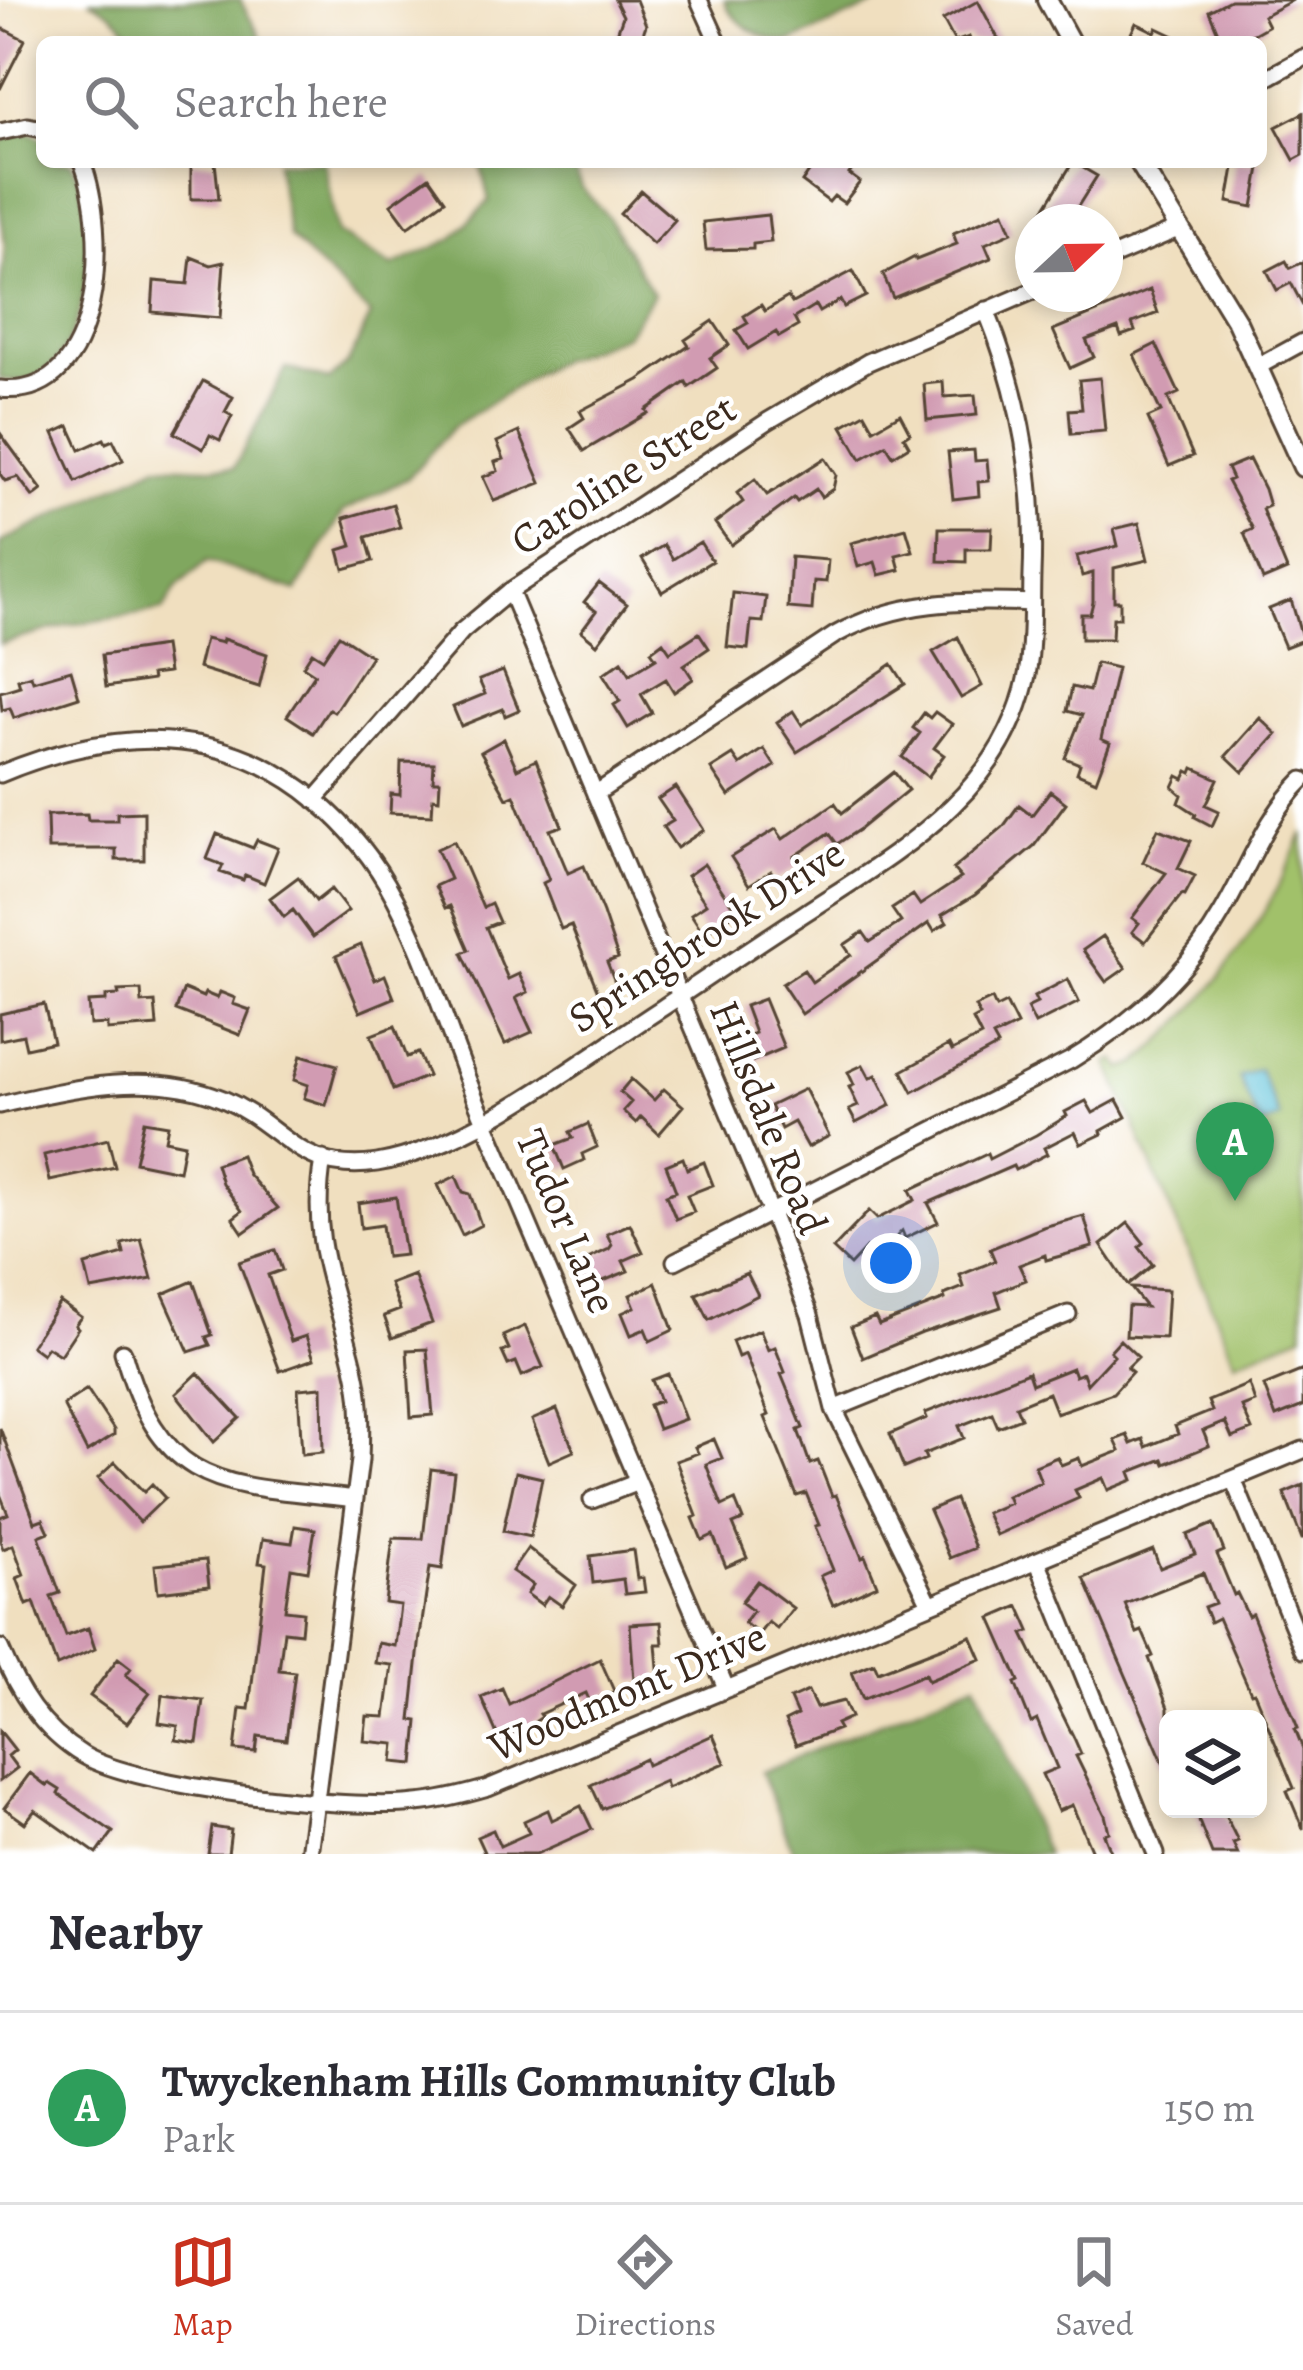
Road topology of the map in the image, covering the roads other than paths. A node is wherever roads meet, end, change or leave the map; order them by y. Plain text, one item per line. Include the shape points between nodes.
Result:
1 (699, 0) edge
2 (1046, 0) edge
3 (715, 36) edge
4 (1067, 36) edge
5 (1303, 58) edge
6 (1267, 78) edge
7 (36, 128) edge
8 (0, 132) edge
9 (84, 168) edge
10 (1143, 168) edge
11 (1180, 228) junction
12 (1123, 252) edge
13 (1015, 298) edge
14 (986, 310) junction
15 (1303, 342) edge
16 (1259, 366) junction
17 (0, 389) edge
18 (1303, 467) edge
19 (510, 591) junction
20 (1031, 603) junction
21 (0, 774) edge
22 (1303, 780) edge
23 (595, 794) junction
24 (315, 800) junction
25 (681, 995) junction
26 (0, 1105) edge
27 (485, 1121) junction
28 (323, 1159) junction
29 (771, 1213) junction
30 (675, 1261) dead end
31 (1068, 1314) dead end
32 (124, 1352) dead end
33 (834, 1409) junction
34 (1303, 1450) edge
35 (1233, 1479) junction
36 (638, 1482) junction
37 (355, 1498) junction
38 (592, 1500) dead end
39 (1037, 1560) junction
40 (930, 1604) junction
41 (0, 1648) edge
42 (1303, 1650) edge
43 (726, 1688) junction
44 (315, 1800) junction
45 (309, 1854) edge
46 (1156, 1854) edge

1 - 3 street
2 - 4 street
5 - 6 street
7 - 8 street
9 - 17 street via 97,237 87,316 70,356 48,381
10 - 11 street
11 - 12 street
11 - 16 street
13 - 14 street, Caroline Street
14 - 19 street, Caroline Street via 820,389
14 - 20 street, Springbrook Drive via 1024,436
15 - 16 street
16 - 18 street
19 - 23 street, Hillsdale Road
19 - 24 street, Caroline Street via 462,631
20 - 23 street via 950,601 870,618
20 - 25 street, Springbrook Drive via 1022,692 970,789 928,831
21 - 24 street, Tudor Lane via 72,747 170,741 244,760
22 - 29 street via 1266,827 1198,950 1122,1026 1071,1060
23 - 25 street, Hillsdale Road
24 - 27 street, Tudor Lane via 387,884
25 - 27 street, Springbrook Drive
25 - 29 street, Hillsdale Road
26 - 28 street, Springbrook Drive via 88,1087 175,1085 222,1099
27 - 28 street, Springbrook Drive via 379,1162
27 - 36 street, Tudor Lane
28 - 37 street via 323,1264 361,1419
29 - 30 street
29 - 33 street, Hillsdale Road
31 - 33 street
32 - 37 street via 151,1426 185,1463 242,1485
33 - 40 street, Hillsdale Road
34 - 35 street, Woodmont Drive
35 - 39 street, Woodmont Drive
35 - 42 street
36 - 38 street
36 - 43 street, Tudor Lane
37 - 44 street
39 - 40 street, Woodmont Drive
39 - 46 street
40 - 43 street, Woodmont Drive
41 - 44 street, Woodmont Drive via 31,1708 100,1764 160,1781
43 - 44 street, Woodmont Drive via 460,1796 389,1805
44 - 45 street

